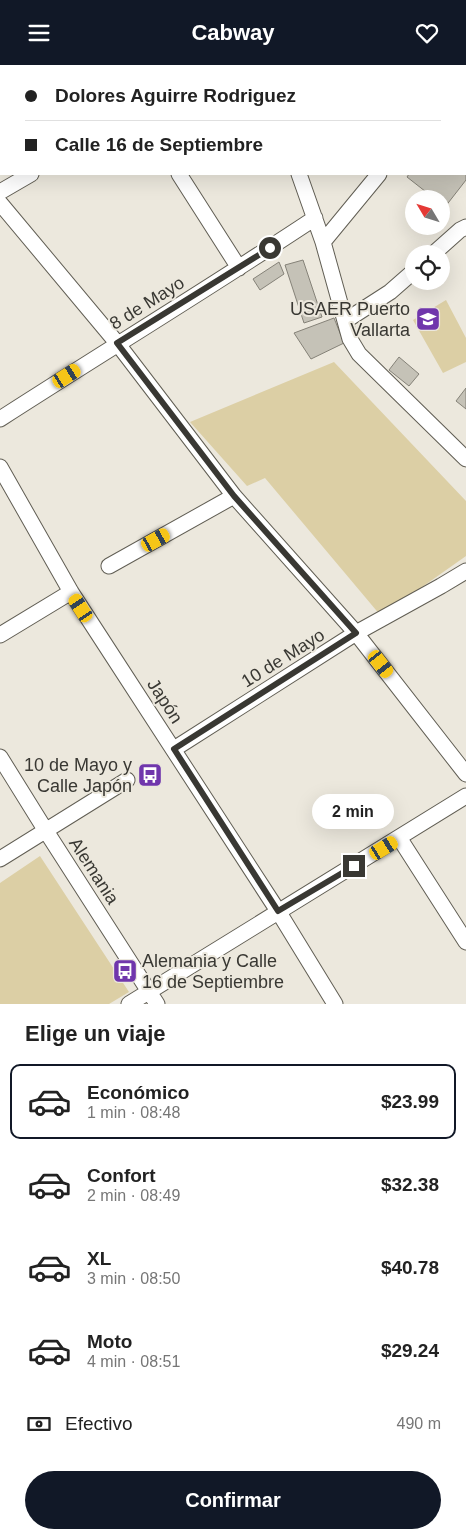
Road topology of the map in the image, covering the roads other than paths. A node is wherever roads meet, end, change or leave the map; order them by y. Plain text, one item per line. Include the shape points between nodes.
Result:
1 (29, 175) edge
2 (180, 175) edge
3 (299, 175) edge
4 (378, 175) edge
5 (0, 192) edge
6 (0, 203) edge
7 (314, 218) junction
8 (466, 227) edge
9 (323, 242) junction
10 (444, 245) edge
11 (239, 268) junction
12 (405, 279) edge
13 (345, 321) junction
14 (117, 343) junction
15 (0, 419) edge
16 (466, 459) edge
17 (0, 467) edge
18 (234, 496) junction
19 (109, 566) dead end
20 (465, 573) edge
21 (71, 592) junction
22 (356, 633) junction
23 (0, 635) edge
24 (174, 749) junction
25 (0, 757) edge
26 (466, 774) edge
27 (127, 779) dead end
28 (466, 796) edge
29 (46, 831) junction
30 (400, 839) junction
31 (0, 859) edge
32 (278, 911) junction
33 (466, 942) edge
34 (153, 998) edge
35 (129, 1004) edge
36 (335, 1004) edge

1 - 5 street
2 - 11 street
3 - 7 street
4 - 9 street
6 - 14 street
7 - 9 street
7 - 11 street, 8 de Mayo
8 - 10 street
9 - 13 street
11 - 14 street, 8 de Mayo
12 - 13 street via 390,293
13 - 16 street via 359,354
14 - 15 street, 8 de Mayo
14 - 18 street
17 - 21 street, Japón
18 - 19 street
18 - 22 street
20 - 22 street, 10 de Mayo
21 - 23 street
21 - 24 street, Japón
22 - 24 street, 10 de Mayo
22 - 26 street
24 - 32 street, Japón
25 - 29 street, Alemania
27 - 29 street
28 - 30 street
29 - 31 street
29 - 34 street, Alemania
30 - 32 street
30 - 33 street
32 - 34 street
32 - 36 street, Japón
34 - 35 street

